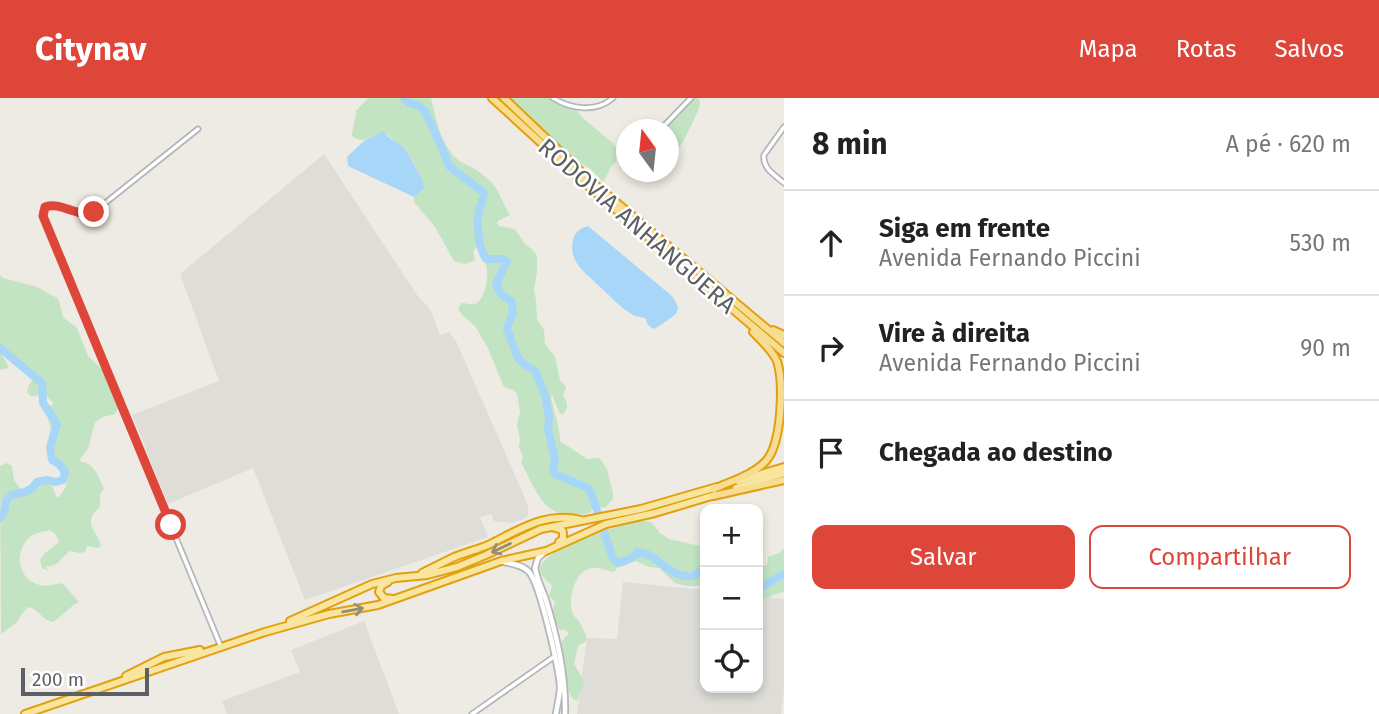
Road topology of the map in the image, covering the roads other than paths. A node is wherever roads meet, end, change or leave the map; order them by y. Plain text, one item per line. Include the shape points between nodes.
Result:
1 (492, 98) edge
2 (504, 98) edge
3 (553, 98) edge
4 (612, 98) edge
5 (691, 98) edge
6 (671, 119) edge
7 (784, 127) edge
8 (198, 129) dead end
9 (784, 183) edge
10 (734, 306) junction
11 (784, 335) edge
12 (784, 343) edge
13 (784, 353) edge
14 (784, 467) edge
15 (784, 473) edge
16 (784, 481) edge
17 (713, 492) junction
18 (613, 518) junction
19 (586, 520) junction
20 (551, 527) junction
21 (546, 551) junction
22 (501, 561) junction
23 (413, 577) junction
24 (396, 578) junction
25 (394, 599) junction
26 (265, 632) junction
27 (221, 647) junction
28 (557, 655) junction
29 (25, 714) edge
30 (472, 714) edge
31 (556, 714) edge
32 (565, 714) edge

1 - 10 highway, RODOVIA ANHANGUERA via 587,186
2 - 10 highway, RODOVIA ANHANGUERA
3 - 4 street via 593,108
5 - 6 street
7 - 9 street via 764,155 764,163
8 - 27 street via 94,212 53,205 45,207 43,216
10 - 11 highway
10 - 12 highway, RODOVIA ANHANGUERA
10 - 13 highway, RODOVIA ANHANGUERA
10 - 17 highway via 778,363 782,384 779,429 773,451 762,464
14 - 17 highway
15 - 17 highway
16 - 17 highway
17 - 18 highway
18 - 19 highway
18 - 21 highway
19 - 20 highway
19 - 23 highway via 544,519
20 - 21 highway via 562,530 564,537
20 -> 23 highway via 457,567
21 - 22 highway
21 - 28 street via 535,568
22 - 25 highway
22 - 28 street via 531,574
23 - 24 highway
24 - 25 highway via 379,589 384,598
24 - 26 highway via 361,588
26 -> 25 highway
26 - 27 highway
27 - 29 highway
28 - 30 street
28 - 31 street via 560,688
28 - 32 street

